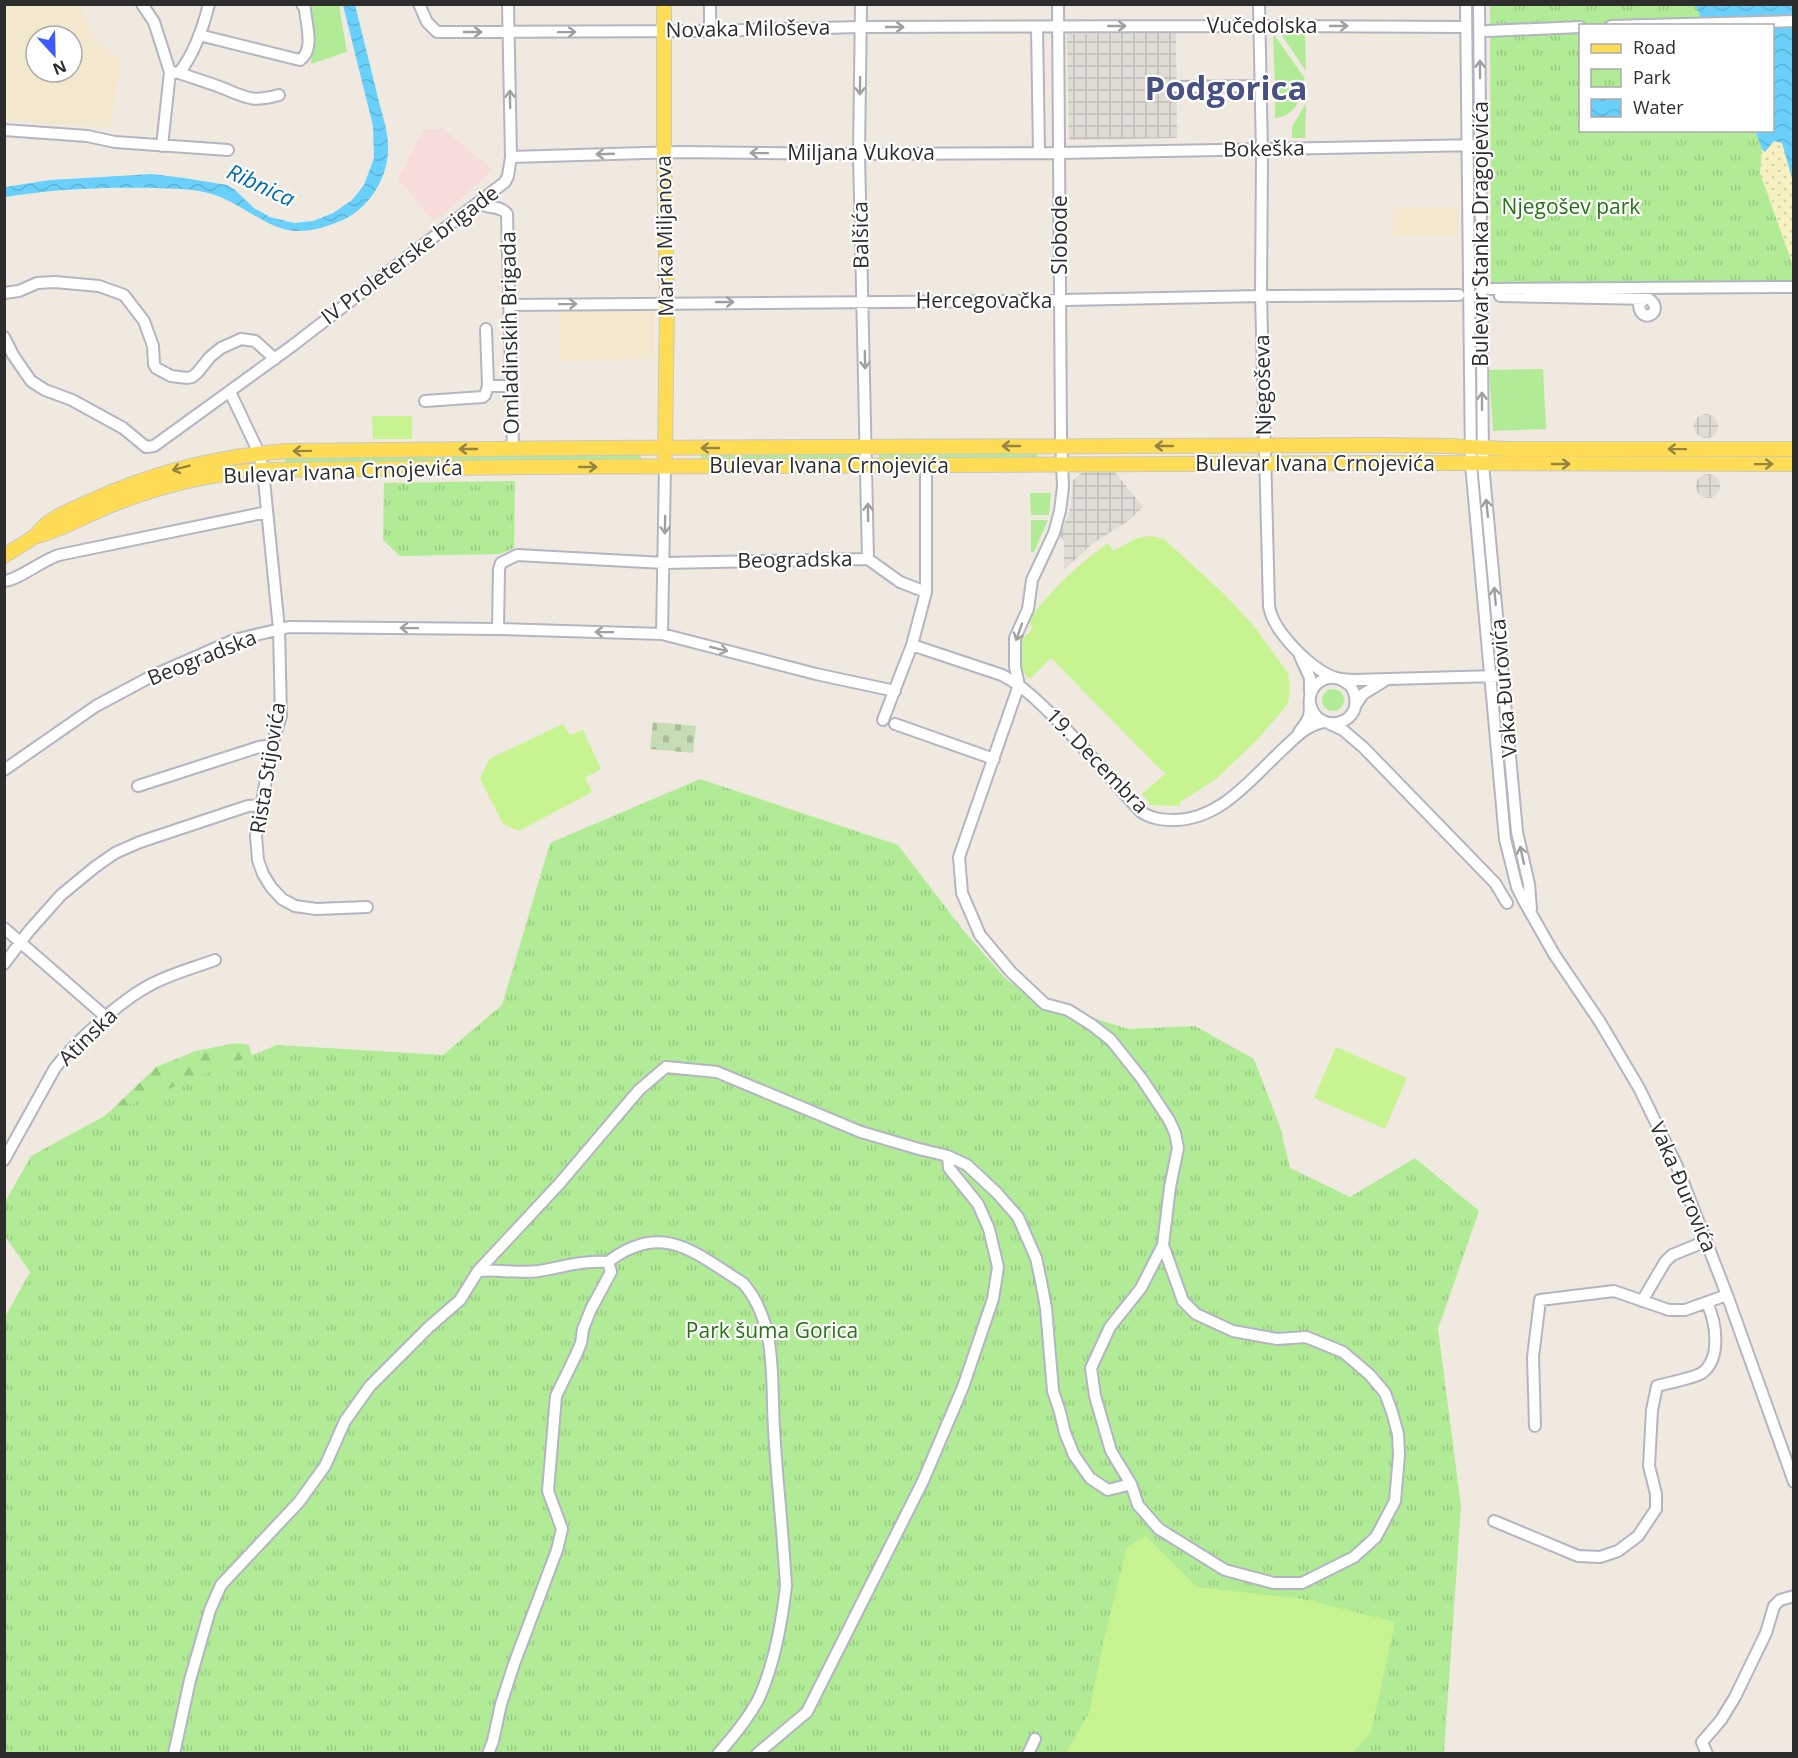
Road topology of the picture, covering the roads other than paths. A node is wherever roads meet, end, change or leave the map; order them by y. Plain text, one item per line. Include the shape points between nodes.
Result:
1 (142, 4) edge
2 (209, 4) edge
3 (302, 4) edge
4 (419, 4) edge
5 (508, 4) edge
6 (664, 4) edge
7 (710, 4) edge
8 (861, 4) edge
9 (1058, 4) edge
10 (1259, 4) edge
11 (1466, 4) edge
12 (1479, 4) edge
13 (1794, 21) edge
14 (1659, 24) edge
15 (1259, 26) junction
16 (861, 27) junction
17 (1037, 27) junction
18 (1058, 27) junction
19 (1466, 27) junction
20 (1579, 27) edge
21 (664, 31) junction
22 (710, 31) junction
23 (1487, 31) dead end
24 (508, 32) junction
25 (199, 35) junction
26 (175, 72) junction
27 (1260, 86) junction
28 (1177, 87) dead end
29 (279, 95) dead end
30 (4, 130) edge
31 (1480, 145) junction
32 (162, 146) junction
33 (1468, 146) junction
34 (1262, 149) junction
35 (228, 150) dead end
36 (664, 152) junction
37 (1039, 153) junction
38 (1064, 153) junction
39 (860, 154) junction
40 (511, 157) junction
41 (478, 203) junction
42 (1794, 287) edge
43 (1485, 292) junction
44 (4, 293) edge
45 (1464, 295) junction
46 (1261, 296) junction
47 (1622, 299) junction
48 (1060, 300) junction
49 (863, 301) junction
50 (667, 303) junction
51 (510, 305) junction
52 (486, 329) dead end
53 (4, 337) edge
54 (275, 359) junction
55 (488, 386) junction
56 (511, 386) junction
57 (230, 392) junction
58 (425, 401) dead end
59 (1061, 446) junction
60 (1264, 446) junction
61 (867, 447) junction
62 (665, 448) junction
63 (1477, 448) junction
64 (513, 449) junction
65 (1794, 449) edge
66 (259, 453) junction
67 (1264, 464) junction
68 (1477, 464) junction
69 (1794, 464) edge
70 (926, 465) junction
71 (1062, 465) junction
72 (867, 466) junction
73 (665, 467) junction
74 (263, 470) junction
75 (267, 512) junction
76 (34, 537) junction
77 (4, 556) edge
78 (868, 559) junction
79 (664, 562) junction
80 (4, 581) edge
81 (926, 592) junction
82 (279, 629) junction
83 (498, 629) junction
84 (662, 634) junction
85 (912, 645) junction
86 (1296, 648) junction
87 (1503, 675) junction
88 (1490, 676) junction
89 (1338, 678) junction
90 (1386, 680) junction
91 (1019, 686) junction
92 (895, 691) junction
93 (1310, 699) junction
94 (1354, 710) junction
95 (883, 720) dead end
96 (1327, 723) junction
97 (895, 724) dead end
98 (1295, 737) junction
99 (272, 746) junction
100 (1365, 748) junction
101 (993, 759) junction
102 (4, 770) edge
103 (138, 786) dead end
104 (262, 805) junction
105 (1507, 903) dead end
106 (367, 907) dead end
107 (1532, 912) junction
108 (4, 928) edge
109 (20, 942) junction
110 (215, 960) dead end
111 (4, 964) edge
112 (106, 1017) junction
113 (948, 1156) junction
114 (4, 1160) edge
115 (1699, 1244) dead end
116 (1163, 1245) junction
117 (608, 1262) junction
118 (478, 1271) junction
119 (1726, 1295) junction
120 (1642, 1301) junction
121 (1707, 1302) junction
122 (1535, 1426) dead end
123 (1794, 1482) edge
124 (1131, 1484) junction
125 (1494, 1521) dead end
126 (1794, 1596) edge
127 (1035, 1739) dead end
128 (494, 1741) junction
129 (174, 1754) edge
130 (488, 1754) edge
131 (497, 1754) edge
132 (718, 1754) edge
133 (757, 1754) edge
134 (1028, 1754) edge
135 (1707, 1754) edge

1 - 26 street
2 - 25 street
3 - 25 street via 309,46 300,60
4 -> 24 street, Novaka Miloševa via 427,22 437,32
5 - 24 street
6 - 21 main road, Marka Miljanova
7 - 22 street
8 - 16 street, Balšića
9 - 18 street, Slobode
10 - 15 street, Njegoševa
11 - 19 street, Bulevar Stanka Dragojevića
31 -> 12 street, Bulevar Stanka Dragojevića
13 - 14 street
18 -> 15 street, Vučedolska
15 -> 19 street, Vučedolska
15 - 27 street, Njegoševa
16 -> 17 street, Novaka Miloševa
16 - 22 street, Novaka Miloševa
16 -> 39 street, Balšića
17 - 18 street, Novaka Miloševa
17 - 37 street
18 - 38 street, Slobode
19 - 33 street, Bulevar Stanka Dragojevića
20 - 23 street
21 - 22 street, Novaka Miloševa
24 -> 21 street, Novaka Miloševa
21 - 36 main road, Marka Miljanova
40 -> 24 street
25 - 26 street via 186,64
26 - 29 street via 248,99
26 - 32 street
27 - 28 street
27 - 34 street, Njegoševa
30 - 32 street
31 - 33 street, Bokeška
31 - 43 street, Bulevar Stanka Dragojevića
32 - 35 street
33 - 34 street, Bokeška
33 - 45 street, Bulevar Stanka Dragojevića
34 - 38 street, Bokeška
34 - 46 street, Njegoševa
39 -> 36 street, Miljana Vukova
36 -> 40 street
36 - 50 main road, Marka Miljanova
37 - 38 street, Miljana Vukova
37 - 39 street, Miljana Vukova
38 - 48 street, Slobode
39 - 49 street, Balšića
40 - 41 street, IV Proleterske brigade via 506,182
41 - 51 street, Omladinskih Brigada via 507,214
41 - 54 street, IV Proleterske brigade
42 - 43 street
43 - 45 street, Hercegovačka
43 - 47 street, Hercegovačka
63 -> 43 street, Bulevar Stanka Dragojevića
44 - 54 street via 55,282 99,286 124,295 144,321 156,368 171,376 192,377 221,348 241,339 255,341
45 - 46 street, Hercegovačka
45 - 63 street, Bulevar Stanka Dragojevića
46 - 48 street, Hercegovačka
46 - 60 street, Njegoševa
47 - 47 street, Hercegovačka via 1639,310 1644,299
48 - 49 street, Hercegovačka
48 - 59 street, Slobode
50 -> 49 street, Hercegovačka
49 -> 61 street, Balšića
51 -> 50 street, Hercegovačka
50 - 62 main road, Marka Miljanova
51 - 56 street, Omladinskih Brigada
52 - 55 street
53 - 57 street, IV Proleterske brigade via 31,381 115,423 146,447 154,446
54 - 57 street, IV Proleterske brigade
55 - 56 street
55 - 58 street via 483,397
56 - 64 street, Omladinskih Brigada
57 - 66 street
60 -> 59 main road, Bulevar Ivana Crnojevića
59 -> 61 main road, Bulevar Ivana Crnojevića
59 - 71 street, Slobode
60 - 63 main road, Bulevar Ivana Crnojevića
60 - 67 street, Njegoševa
61 -> 62 main road, Bulevar Ivana Crnojevića
61 - 72 street, Balšića
62 - 64 main road, Bulevar Ivana Crnojevića
62 - 73 main road, Marka Miljanova
65 -> 63 main road, Bulevar Ivana Crnojevića
63 - 68 street, Bulevar Stanka Dragojevića
64 -> 66 main road, Bulevar Ivana Crnojevića
66 - 74 street
66 -> 76 main road, Bulevar Ivana Crnojevića via 189,466 142,480 66,513
67 - 68 main road, Bulevar Ivana Crnojevića
67 - 71 main road, Bulevar Ivana Crnojevića
67 - 86 street, Njegoševa via 1270,612
68 -> 69 main road, Bulevar Ivana Crnojevića
87 -> 68 street, Vaka Đurovića
68 - 88 street, Vaka Đurovića
70 - 71 main road, Bulevar Ivana Crnojevića
70 - 72 main road, Bulevar Ivana Crnojevića
70 - 81 street
71 -> 91 street, 19. Decembra via 1063,487 1054,533 1032,580 1029,609 1015,638
72 - 73 main road, Bulevar Ivana Crnojevića
78 -> 72 street, Beogradska
74 -> 73 main road, Bulevar Ivana Crnojevića
73 -> 79 street
74 - 75 street, Rista Stijovića
74 - 76 main road, Bulevar Ivana Crnojevića via 220,474 167,486
75 - 80 street, Bulevar Ivana Crnojevića via 59,555
75 - 82 street, Rista Stijovića
76 - 77 main road
78 - 79 street, Beogradska
78 - 81 street via 900,582
79 - 83 street, Beogradska via 517,555 499,569
79 - 84 street
81 - 85 street
83 -> 82 street, Beogradska
82 - 99 street, Rista Stijovića via 280,716
82 - 102 street, Beogradska via 234,640 152,676 96,705
84 -> 83 street, Beogradska
84 -> 92 street, Beogradska
85 - 91 street, 19. Decembra via 1002,675
85 - 92 street
86 - 89 street via 1320,670
86 - 93 street via 1310,678
87 - 88 street
107 -> 87 street, Vaka Đurovića via 1517,832
88 - 90 street, Vaka Đurovića
88 - 107 street, Vaka Đurovića via 1505,838 1517,887
89 - 90 street, Vaka Đurovića
89 - 93 street via 1319,682
89 - 94 street via 1354,691
90 - 94 street via 1363,694
91 - 98 street, 19. Decembra via 1080,742 1140,811 1151,818 1189,819 1213,810 1245,786
91 - 101 street, 19. Decembra
92 - 95 street
93 - 96 street via 1315,716
93 - 98 street, 19. Decembra via 1307,719
94 - 96 street via 1342,722
94 - 100 street via 1354,729
96 - 98 street, 19. Decembra via 1309,727
96 - 100 street
97 - 101 street
99 - 103 street
99 - 104 street, Rista Stijovića
100 - 105 street via 1499,887
101 - 116 street, 19. Decembra via 959,857 962,893 980,935 1011,972 1045,1004 1068,1010 1111,1040 1169,1120 1179,1148
104 - 106 street, Rista Stijovića via 256,836 258,861 276,894 288,903 309,909
104 - 109 street via 248,806 115,854 61,895
107 - 119 street, Vaka Đurovića via 1649,1107 1676,1164
108 - 109 street
109 - 111 street
109 - 112 street
110 - 112 street, Atinska via 149,985
112 - 114 street, Atinska via 55,1068
113 - 118 street via 861,1132 717,1072 666,1067 639,1090
113 - 124 street via 967,1165 997,1193 1018,1217 1027,1236 1036,1258 1046,1308 1053,1391 1074,1455 1090,1478 1108,1490
113 - 133 street via 949,1168 978,1204 989,1228 998,1267 993,1299 963,1387 923,1481 807,1712
115 - 120 street via 1665,1262
116 - 124 street via 1141,1288 1110,1327 1091,1368 1112,1451
116 - 124 street via 1184,1301 1196,1314 1233,1331 1277,1338 1306,1337 1343,1352 1370,1375 1385,1393 1398,1434 1395,1501 1376,1537 1354,1557 1302,1583 1274,1583 1225,1570 1159,1528 1138,1505
117 - 118 street via 592,1260 517,1273
117 - 128 street via 611,1272 591,1308 578,1350 556,1396 548,1491 562,1529 501,1704
117 - 132 street via 636,1245 662,1241 675,1244 742,1283 760,1309 768,1336 786,1586 759,1697
118 - 129 street via 460,1300 370,1386 345,1420 325,1466 300,1502 221,1585 190,1680
119 - 121 street
119 - 123 street, Vaka Đurovića
120 - 121 street via 1670,1310 1685,1310
120 - 122 street via 1614,1291 1540,1299 1533,1357
121 - 125 street via 1714,1317 1711,1363 1701,1374 1657,1386 1650,1455 1656,1509 1638,1536 1618,1551 1600,1557 1578,1556
126 - 135 street via 1774,1606 1766,1633 1736,1697 1702,1742
127 - 134 street
128 - 130 street
128 - 131 street

